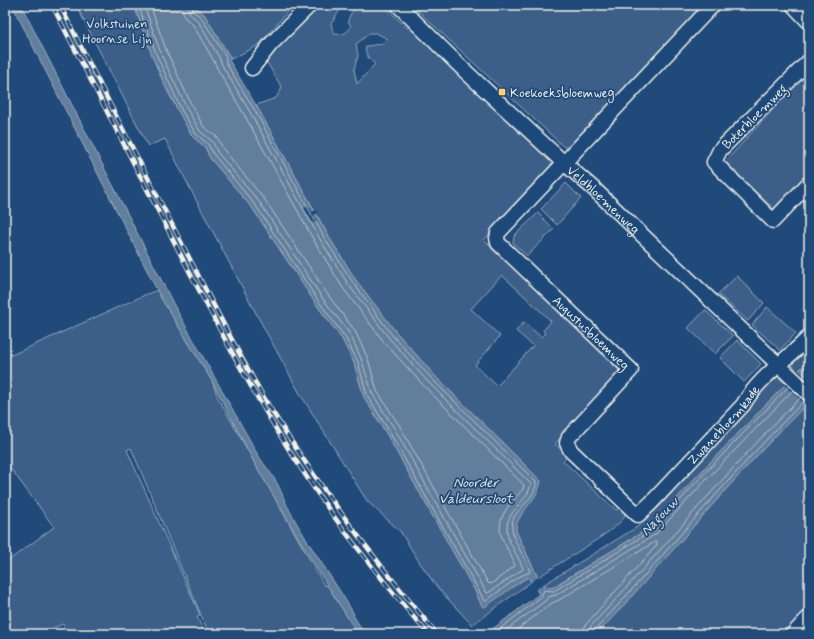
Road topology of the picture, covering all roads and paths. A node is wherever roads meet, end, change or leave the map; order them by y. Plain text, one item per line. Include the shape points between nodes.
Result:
1 (310, 5) edge
2 (713, 5) edge
3 (793, 5) edge
4 (404, 7) edge
5 (809, 22) edge
6 (809, 61) edge
7 (252, 68) dead end
8 (564, 163) junction
9 (809, 183) edge
10 (809, 337) edge
11 (783, 369) junction
12 (809, 394) edge
13 (638, 515) joint
14 (809, 617) edge
15 (793, 634) edge

1 - 7 street via 271,44
2 - 8 street
3 - 5 street
4 - 8 street, Veldbloemenweg via 465,71
6 - 9 street, Boterbloemweg via 720,150 714,162 774,221
8 - 11 street, Veldbloemenweg
8 - 13 street, Augustusbloemweg via 498,233 498,243 632,370 569,437 567,443 571,451
10 - 11 street, Zwanebloemkade
11 - 12 street, Veldbloemenweg
11 - 13 street, Zwanebloemkade via 761,381 750,392 743,405
14 - 15 street

